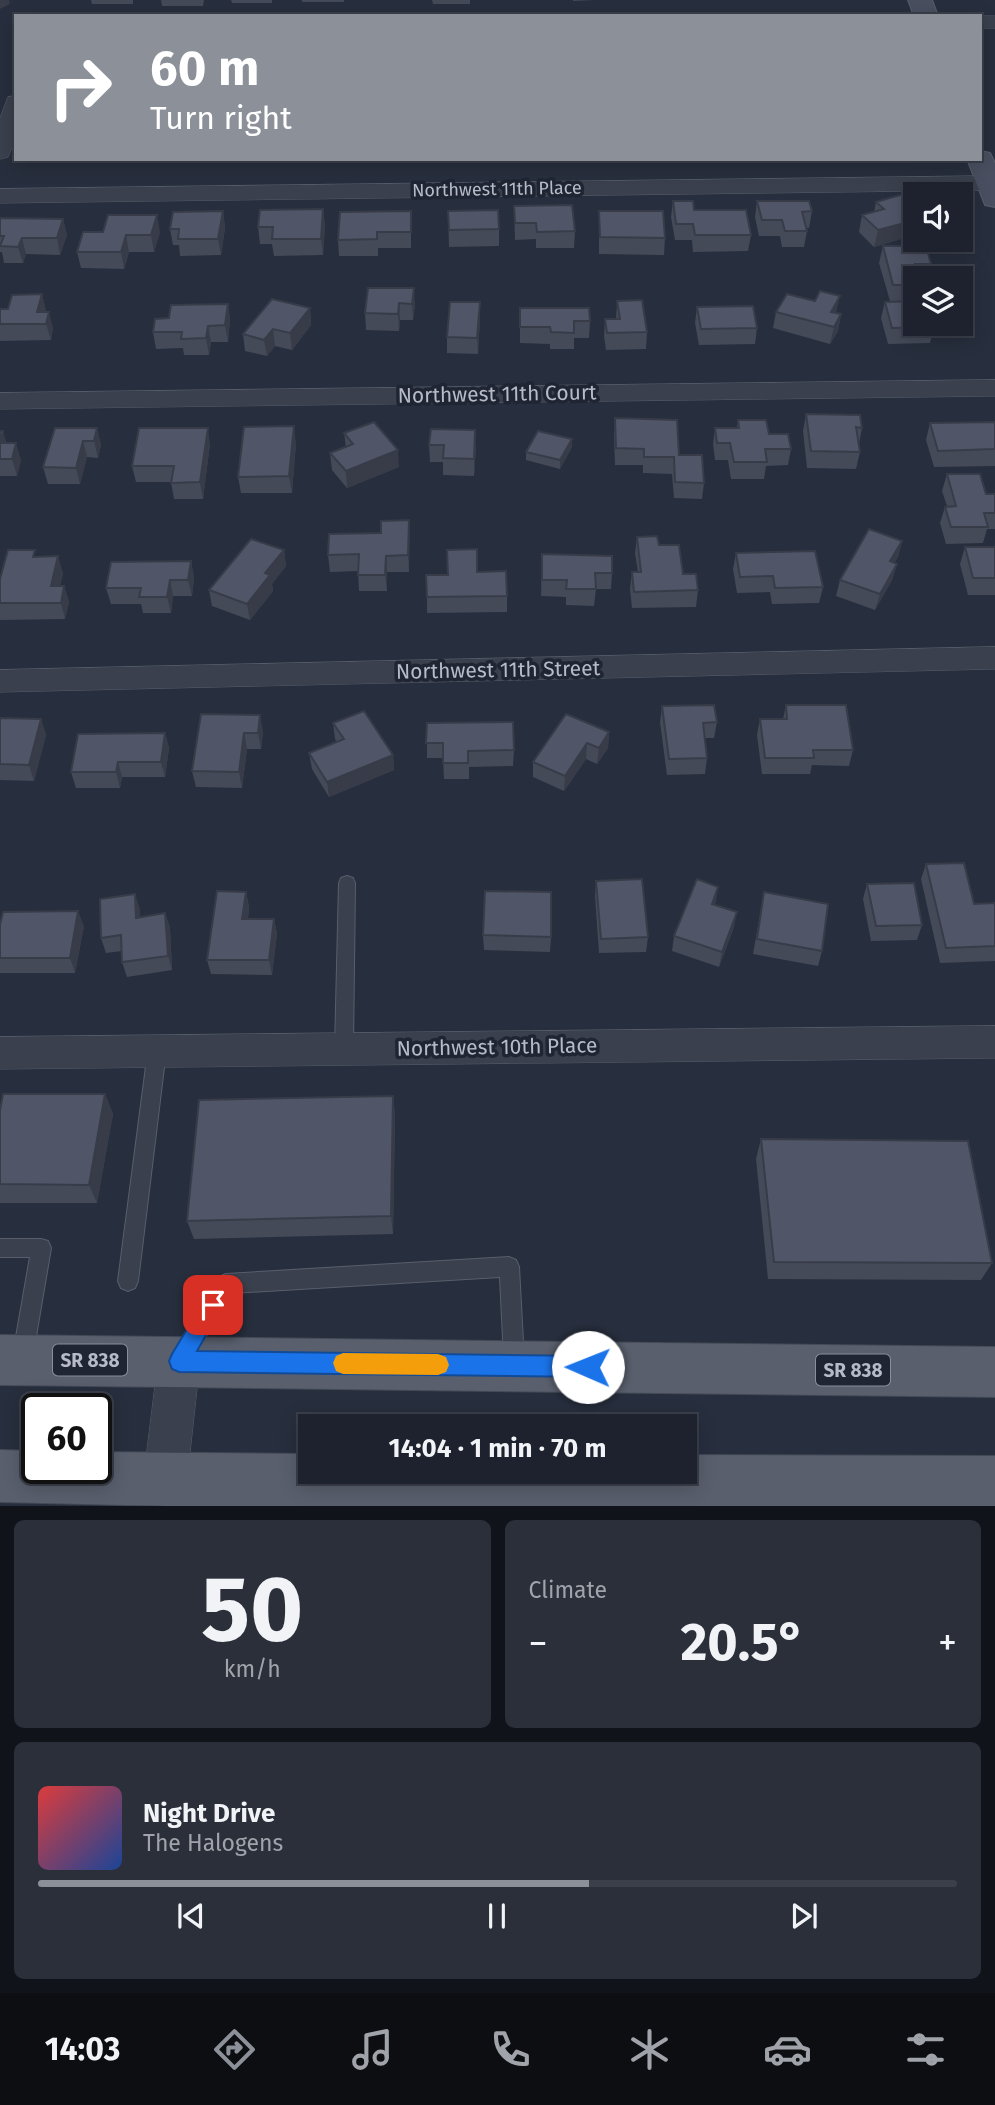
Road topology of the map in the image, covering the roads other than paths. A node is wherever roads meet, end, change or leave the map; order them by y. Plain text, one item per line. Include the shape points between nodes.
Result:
1 (14, 108) edge
2 (0, 152) edge
3 (990, 181) edge
4 (0, 196) edge
5 (995, 388) edge
6 (0, 401) edge
7 (995, 658) edge
8 (0, 681) edge
9 (347, 883) dead end
10 (995, 1042) edge
11 (344, 1049) junction
12 (157, 1051) junction
13 (0, 1053) edge
14 (0, 1248) edge
15 (128, 1281) dead end
16 (11, 1360) edge
17 (179, 1361) junction
18 (514, 1366) junction
19 (995, 1372) edge
20 (0, 1476) edge
21 (995, 1482) edge
22 (164, 1493) edge

1 - 2 street
3 - 4 street, Northwest 11th Place
5 - 6 street, Northwest 11th Court
7 - 8 street, Northwest 11th Street
9 - 11 lane
10 - 11 street, Northwest 10th Place
11 - 12 street, Northwest 10th Place
12 - 13 street, Northwest 10th Place
12 - 15 lane
14 - 16 lane via 41,1248
16 - 17 main road, SR 838
17 - 18 main road, SR 838
17 - 18 lane via 226,1284 509,1267
17 - 22 street
18 - 19 main road, SR 838
20 - 22 main road
21 - 22 main road

